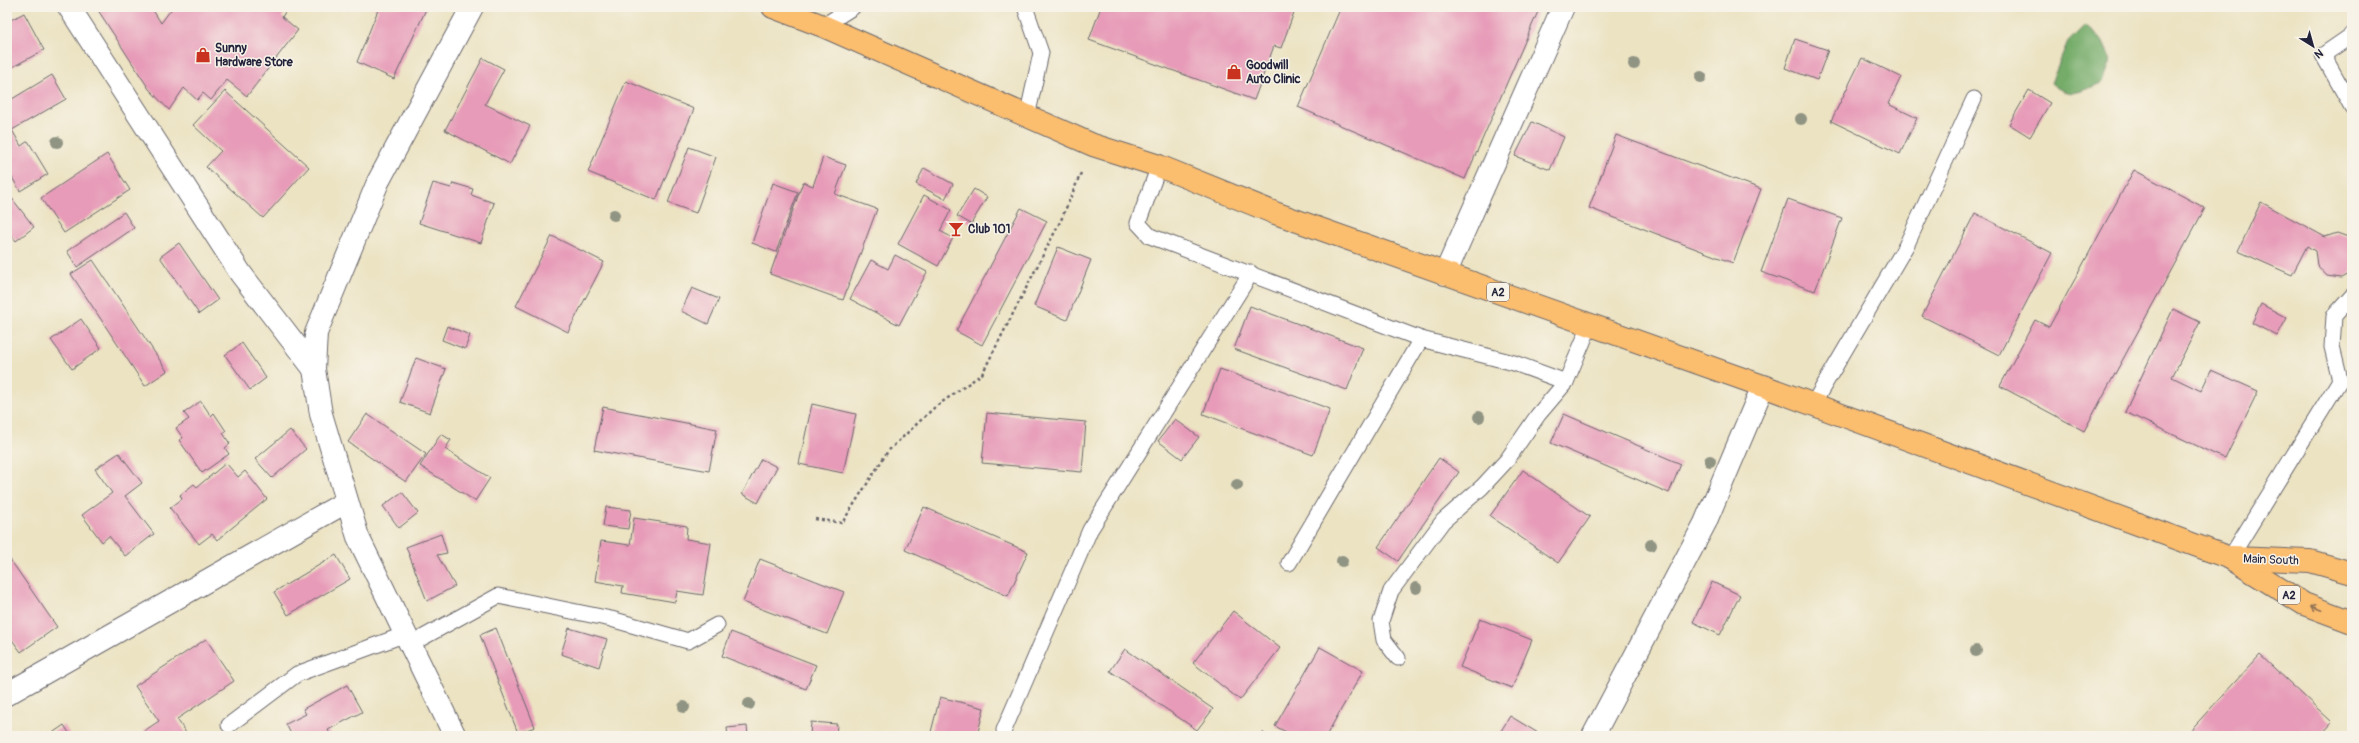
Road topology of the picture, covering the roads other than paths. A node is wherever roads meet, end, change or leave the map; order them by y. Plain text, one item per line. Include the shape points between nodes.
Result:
1 (69, 7) edge
2 (472, 7) edge
3 (773, 7) edge
4 (853, 7) edge
5 (1025, 7) edge
6 (1563, 7) edge
7 (823, 26) junction
8 (2352, 35) edge
9 (1974, 99) dead end
10 (2352, 107) edge
11 (1027, 117) junction
12 (1159, 166) junction
13 (1251, 273) junction
14 (1445, 274) junction
15 (2352, 296) edge
16 (1590, 325) junction
17 (1421, 339) junction
18 (314, 369) junction
19 (1566, 382) junction
20 (1763, 386) junction
21 (1813, 404) junction
22 (346, 502) junction
23 (2230, 558) junction
24 (1289, 563) dead end
25 (2352, 572) edge
26 (2352, 622) edge
27 (717, 625) dead end
28 (409, 639) junction
29 (1398, 658) dead end
30 (7, 694) edge
31 (229, 725) dead end
32 (1004, 730) dead end
33 (455, 736) edge
34 (1593, 736) edge

1 - 18 street via 241,274
2 - 18 street via 378,182 316,333
3 - 7 main road, A2
4 - 7 lane
5 - 11 lane via 1041,53
6 - 14 street
7 - 11 main road, A2
8 - 10 lane via 2323,55
9 - 21 lane via 1906,246
11 - 12 main road, A2 via 1094,145
12 - 13 lane via 1138,223 1150,236
12 - 14 main road, A2 via 1275,213
13 - 17 lane
13 - 32 lane via 1090,530
14 - 16 main road, A2
15 - 23 lane via 2334,316 2332,347 2340,380
16 - 19 lane
16 - 20 main road, A2
17 - 19 lane via 1514,363
17 - 24 lane
18 - 22 street via 321,414
19 - 29 lane via 1538,415 1507,460 1482,487 1443,521 1391,592 1381,620 1384,640
20 - 21 main road, A2
20 - 34 street via 1705,523
21 - 23 main road, A2
22 - 28 street via 358,537
22 - 30 street
23 - 25 main road, Main South / A2 via 2310,561
26 -> 23 main road, Main South / A2 via 2304,604
27 - 28 lane via 688,641 612,619 498,596
28 - 31 lane via 297,674
28 - 33 street

